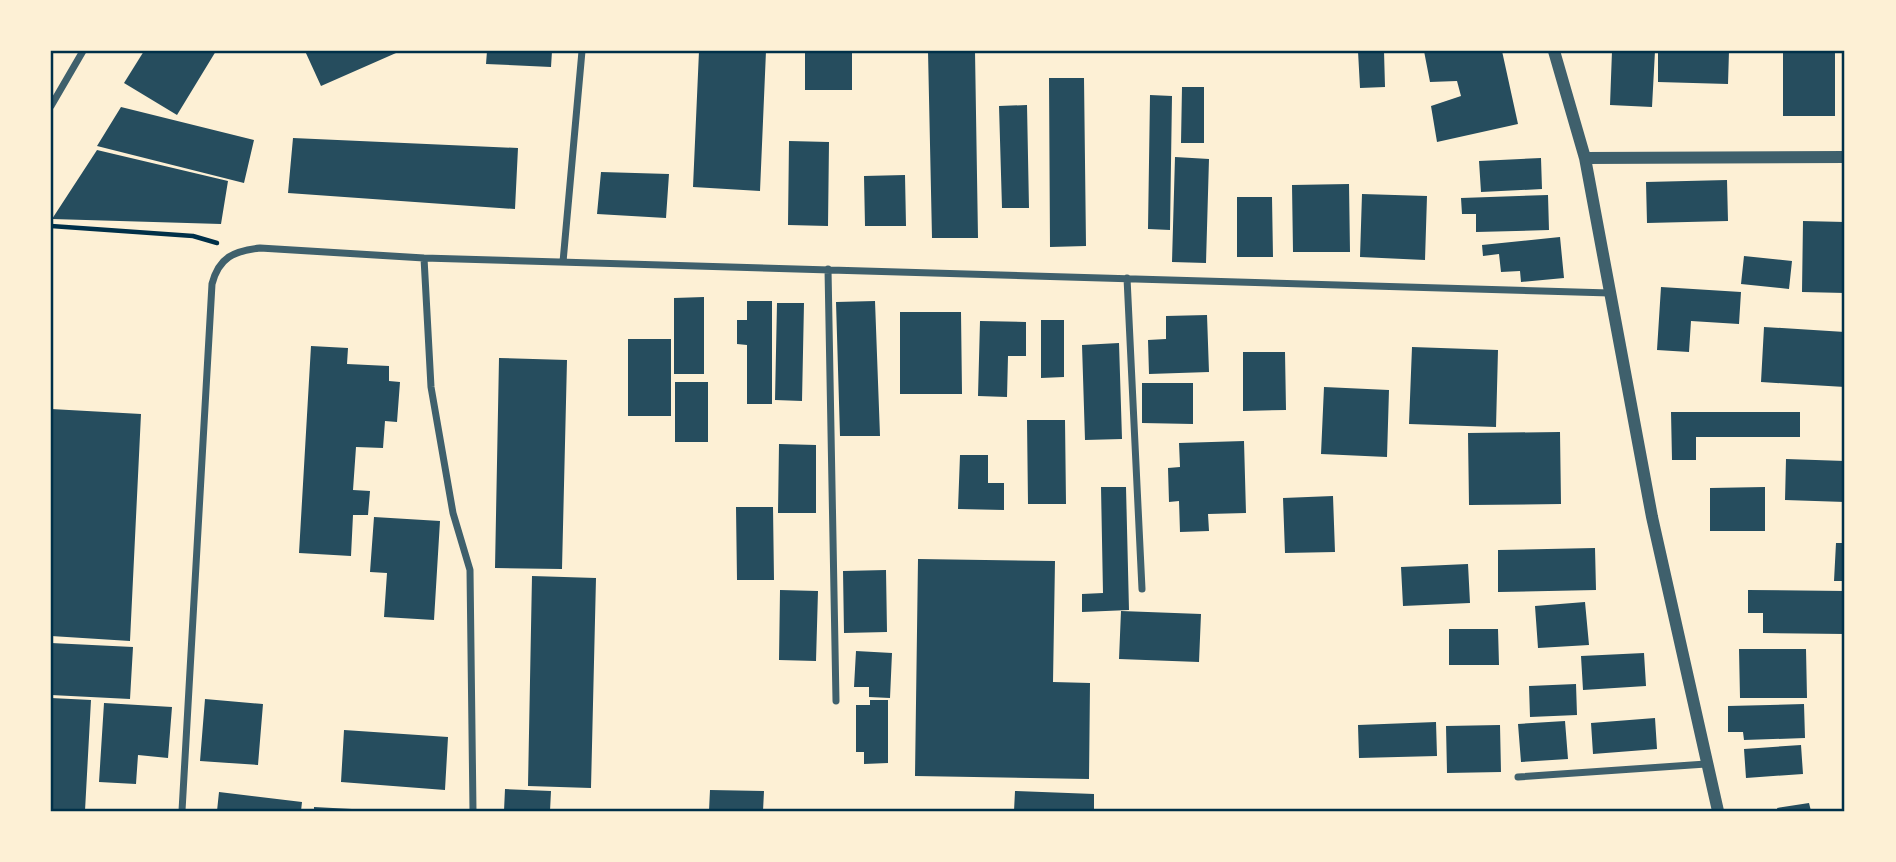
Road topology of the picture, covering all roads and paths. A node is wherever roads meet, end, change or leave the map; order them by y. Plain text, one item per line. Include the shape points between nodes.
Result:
1 (83, 51) edge
2 (582, 51) edge
3 (1554, 51) edge
4 (51, 106) edge
5 (1845, 157) edge
6 (1585, 158) junction
7 (51, 226) edge
8 (241, 250) junction
9 (424, 258) junction
10 (563, 262) junction
11 (828, 269) junction
12 (1127, 278) junction
13 (1611, 293) junction
14 (1142, 589) dead end
15 (836, 701) dead end
16 (1706, 764) junction
17 (1518, 777) dead end
18 (183, 811) edge
19 (472, 811) edge
20 (1718, 811) edge

1 - 4 street
2 - 10 street
3 - 6 street
5 - 6 street
6 - 13 street
7 - 8 path via 193,236
8 - 9 street
8 - 18 street via 215,270 212,284
9 - 10 street
9 - 19 street via 431,387 453,513 470,570
10 - 11 street
11 - 12 street
11 - 15 street
12 - 13 street
12 - 14 street
13 - 16 street via 1652,517
16 - 17 street
16 - 20 street

